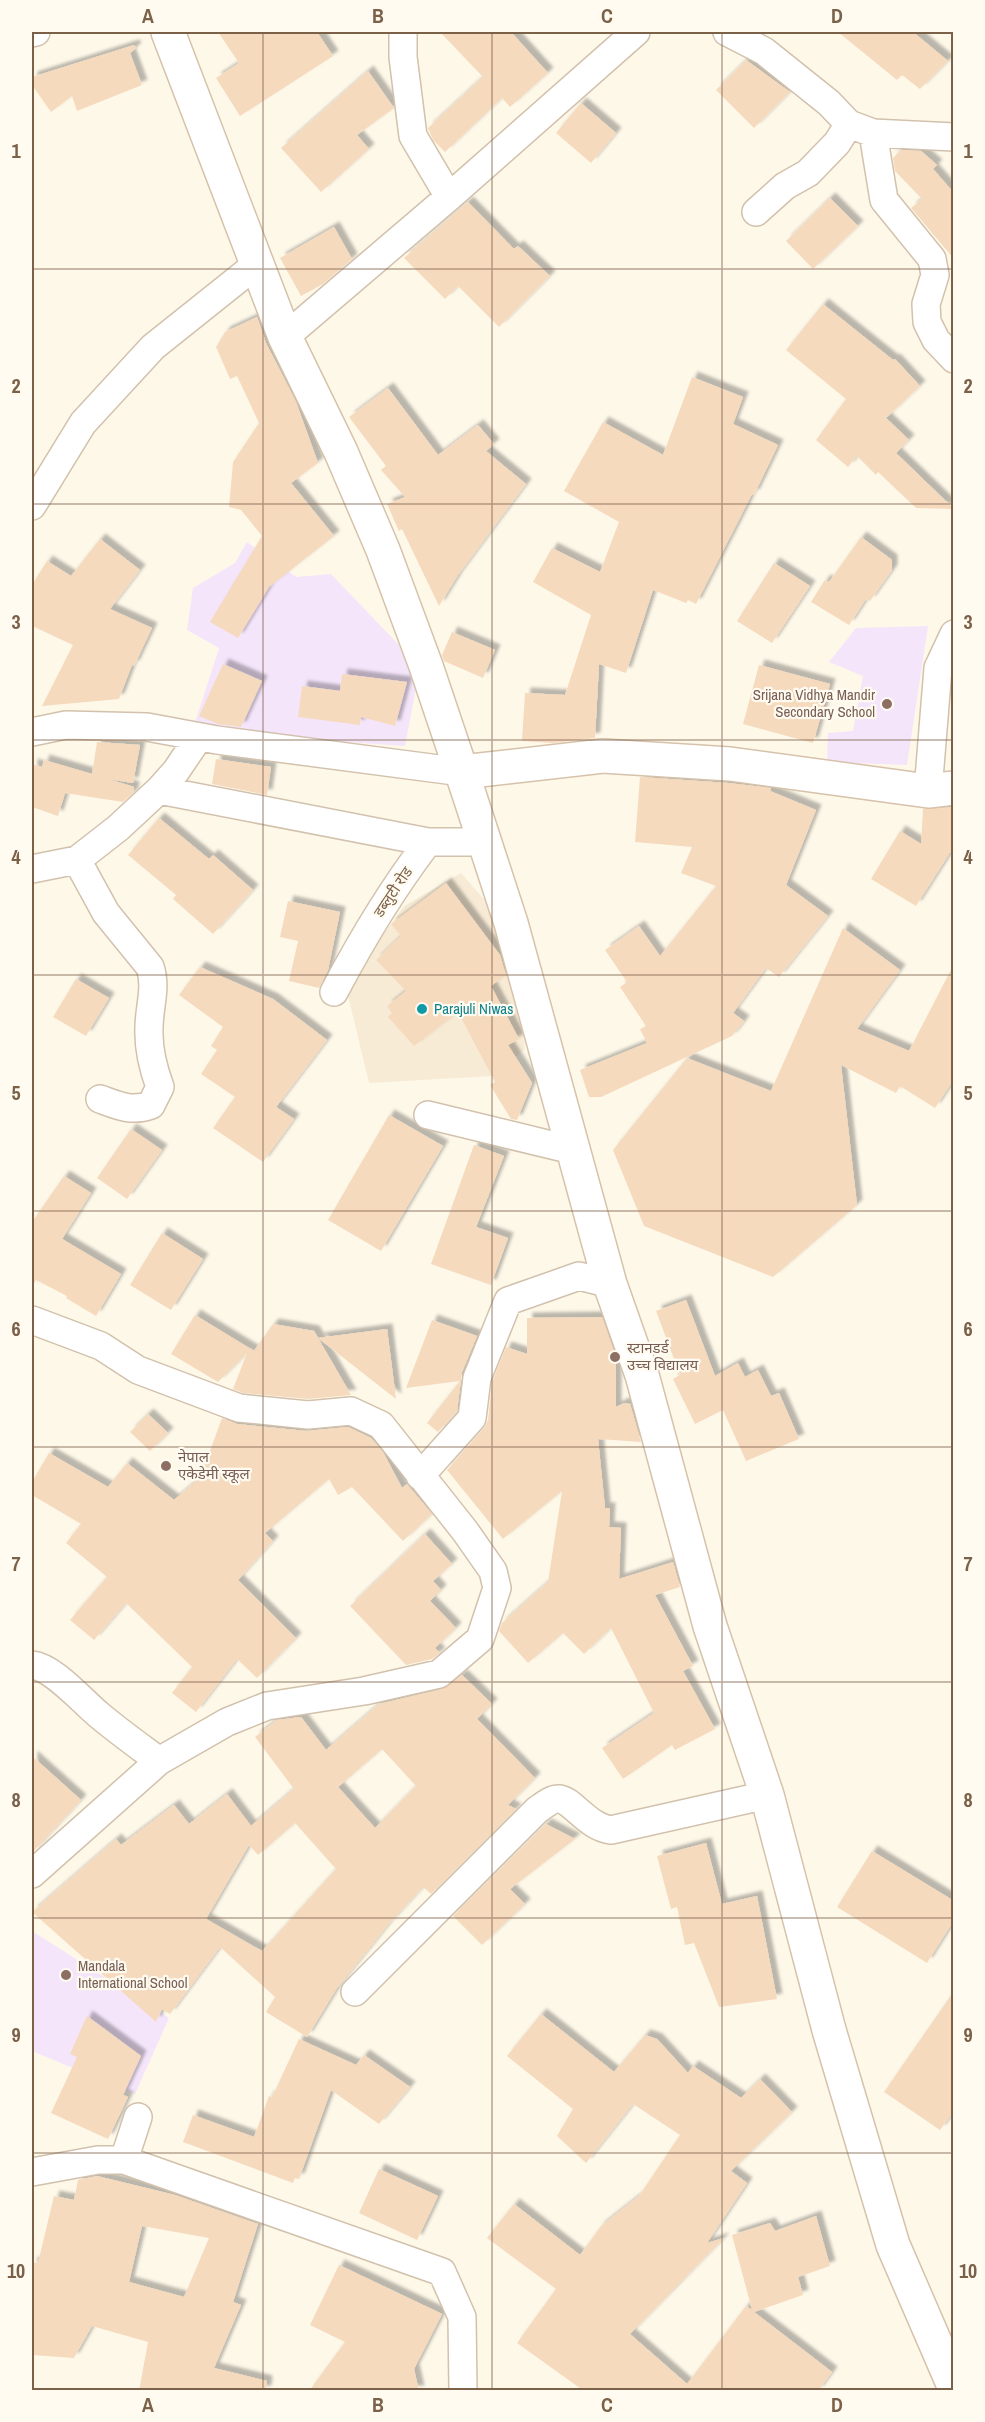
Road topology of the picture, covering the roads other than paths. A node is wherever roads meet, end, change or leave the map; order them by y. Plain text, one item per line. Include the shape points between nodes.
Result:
1 (36, 32) edge
2 (168, 32) edge
3 (403, 32) edge
4 (636, 32) edge
5 (727, 32) edge
6 (32, 33) edge
7 (861, 128) junction
8 (954, 137) edge
9 (449, 197) junction
10 (756, 212) dead end
11 (257, 264) junction
12 (285, 337) junction
13 (954, 360) edge
14 (32, 506) edge
15 (954, 634) edge
16 (32, 732) edge
17 (199, 737) junction
18 (462, 772) junction
19 (941, 789) edge
20 (159, 790) junction
21 (428, 842) junction
22 (483, 842) junction
23 (76, 860) junction
24 (32, 870) edge
25 (334, 992) dead end
26 (100, 1099) dead end
27 (428, 1115) dead end
28 (572, 1150) junction
29 (610, 1284) junction
30 (32, 1320) edge
31 (420, 1476) junction
32 (32, 1665) edge
33 (159, 1761) junction
34 (767, 1795) junction
35 (32, 1874) edge
36 (354, 1992) dead end
37 (138, 2117) dead end
38 (124, 2160) junction
39 (32, 2172) edge
40 (954, 2386) edge
41 (464, 2391) edge

1 - 6 street
2 - 11 street
3 - 9 street via 413,136
4 - 9 street
5 - 7 street via 764,51
7 - 8 street
7 - 10 street via 837,143 808,173 785,186
7 - 13 street via 884,200 932,259 935,275 926,304 927,322
9 - 12 street
11 - 12 street
11 - 14 street via 153,347 83,423
12 - 18 street via 384,550
15 - 19 street via 938,668
16 - 17 street via 66,725 147,727
17 - 18 street
17 - 20 street
18 - 19 street via 603,756 730,764
18 - 22 street
20 - 21 street
20 - 23 street
21 - 22 street
21 - 25 street, डब्लुटी रोड via 370,926
22 - 28 street via 511,923
23 - 24 street
23 - 26 street via 106,913 150,967 154,978 148,1029 151,1064 160,1087 152,1105 138,1110
27 - 28 street
28 - 29 street
29 - 31 street via 579,1276 508,1301 477,1378 472,1418
29 - 34 street via 642,1375 710,1626
30 - 31 street via 101,1346 138,1370 239,1408 308,1415 351,1411 381,1425
31 - 33 street via 493,1571 497,1588 480,1639 439,1674 267,1706 227,1722
32 - 33 street via 57,1678
33 - 35 street
34 - 36 street via 611,1830 594,1826 565,1800 550,1801
34 - 40 street via 829,2030 893,2246
37 - 38 street
38 - 39 street via 98,2160
38 - 41 street via 442,2272 462,2318

